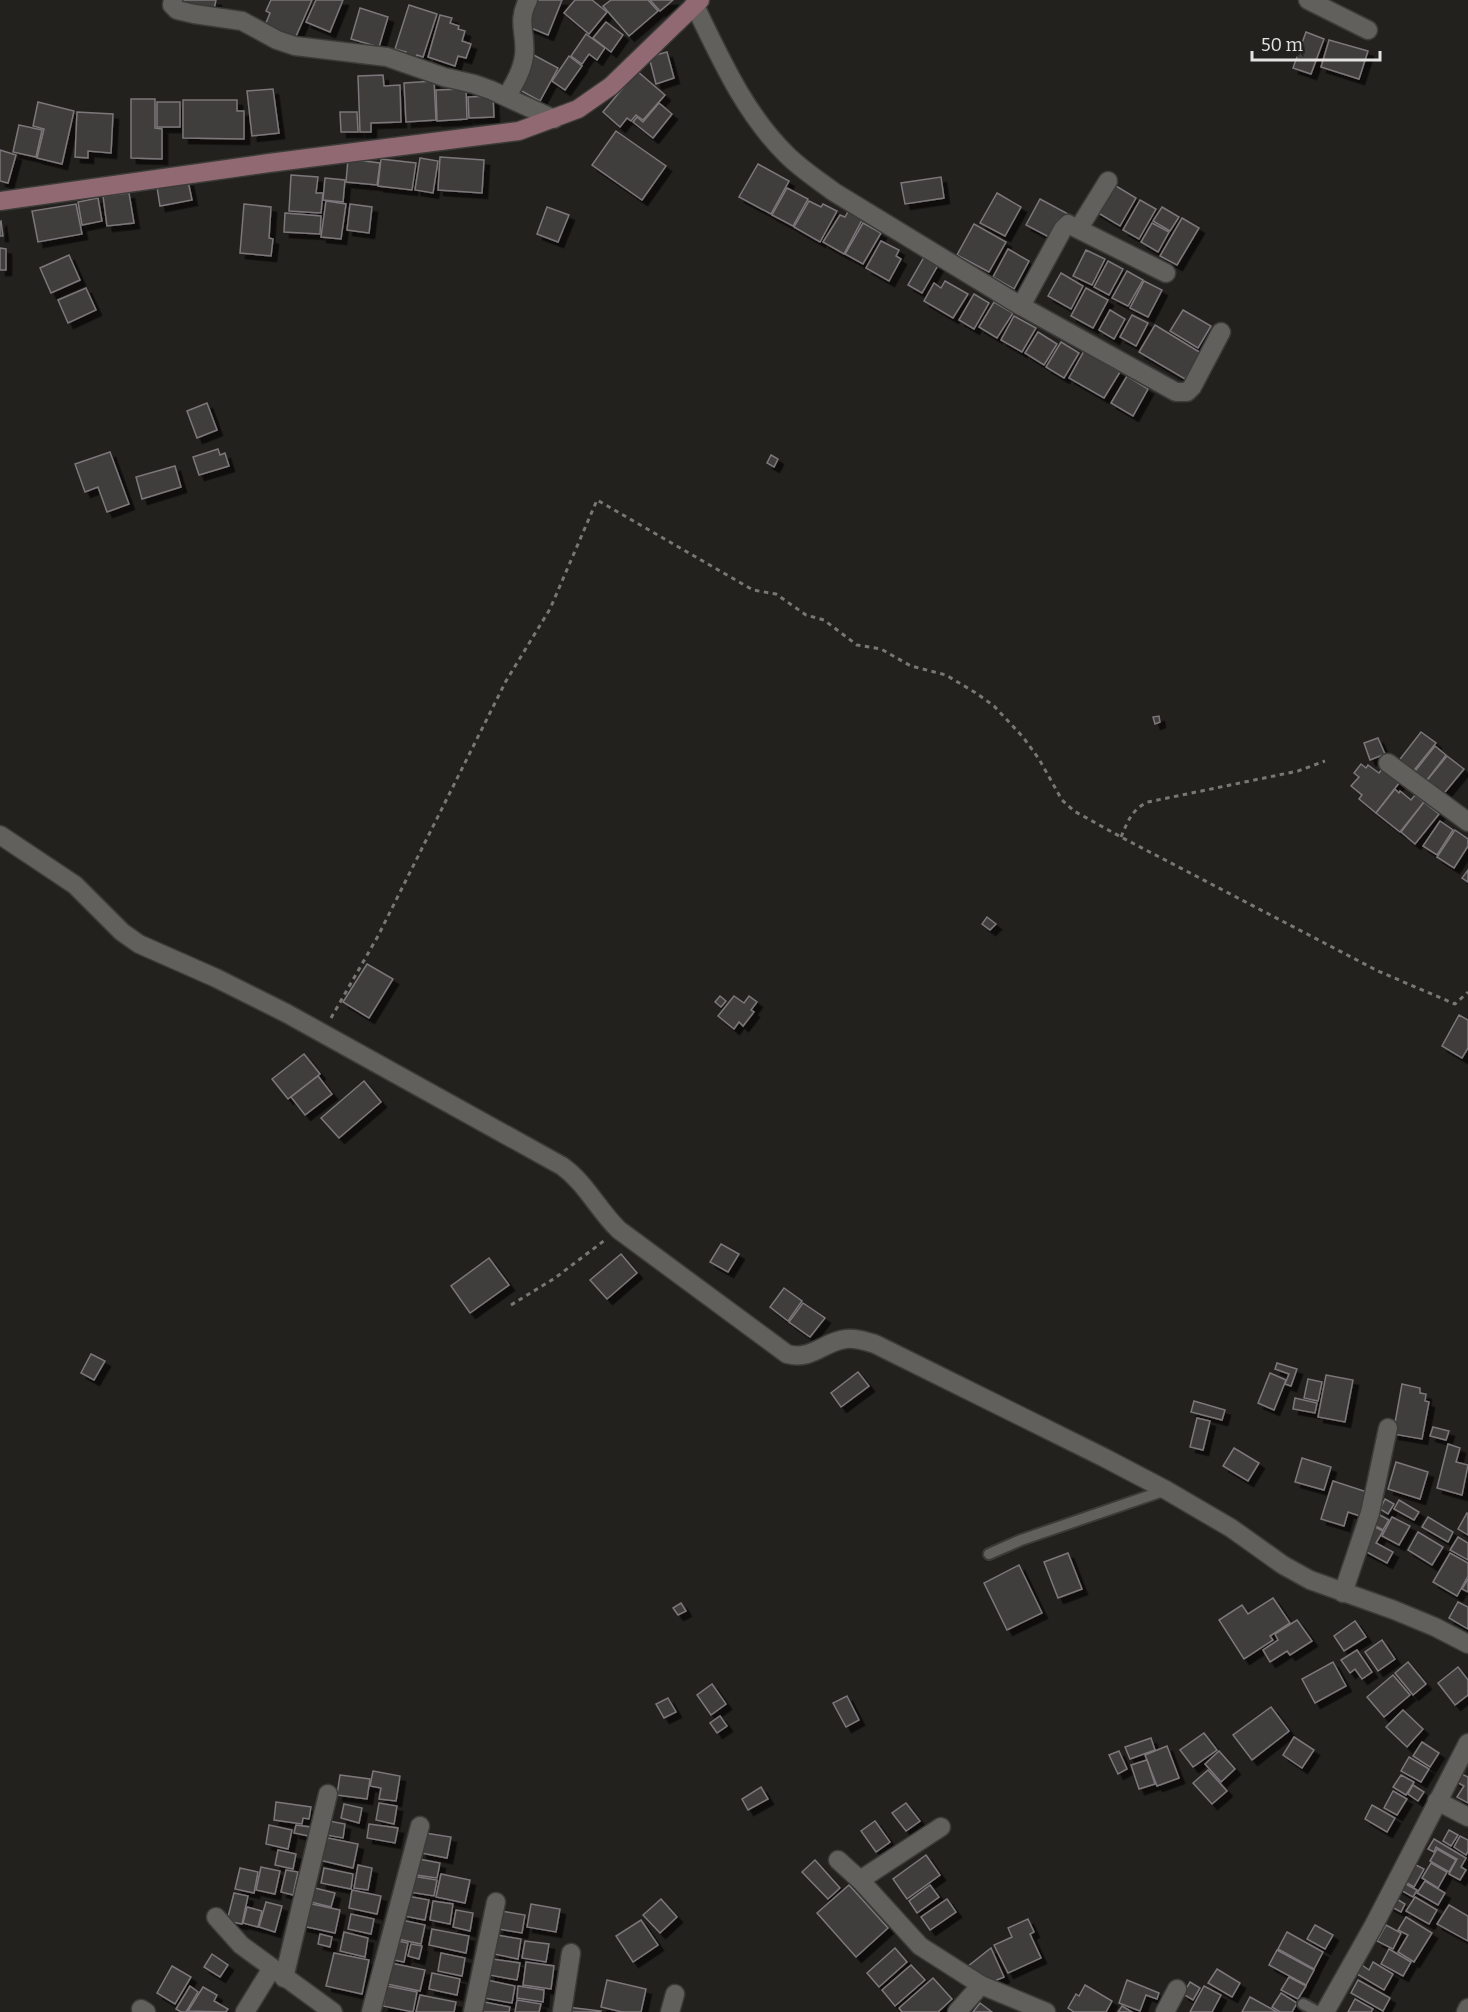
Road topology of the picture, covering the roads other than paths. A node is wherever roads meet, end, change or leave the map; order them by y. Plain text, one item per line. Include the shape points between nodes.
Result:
1 (173, 0) edge
2 (528, 0) edge
3 (1308, 0) edge
4 (697, 2) edge
5 (1368, 30) dead end
6 (507, 96) junction
7 (554, 119) junction
8 (1108, 181) dead end
9 (0, 201) edge
10 (1079, 228) junction
11 (1166, 273) dead end
12 (1021, 306) junction
13 (1221, 332) dead end
14 (1388, 763) dead end
15 (1468, 822) edge
16 (0, 835) edge
17 (1388, 1428) dead end
18 (1166, 1490) junction
19 (989, 1554) dead end
20 (1343, 1593) junction
21 (1468, 1644) edge
22 (1468, 1743) edge
23 (328, 1794) dead end
24 (1437, 1801) junction
25 (1468, 1817) edge
26 (420, 1826) dead end
27 (941, 1827) dead end
28 (838, 1860) dead end
29 (860, 1880) junction
30 (496, 1902) dead end
31 (216, 1917) dead end
32 (571, 1953) dead end
33 (278, 1973) junction
34 (981, 1985) junction
35 (1177, 1989) dead end
36 (675, 1994) dead end
37 (1304, 2004) dead end
38 (1468, 2008) edge
39 (245, 2012) edge
40 (333, 2012) edge
41 (371, 2012) edge
42 (473, 2012) edge
43 (562, 2012) edge
44 (670, 2012) edge
45 (957, 2012) edge
46 (1046, 2012) edge
47 (1165, 2012) edge
48 (1318, 2012) edge
49 (1325, 2012) edge
50 (1466, 2012) edge

1 - 6 street via 177,10 242,21 286,43 387,57
2 - 6 street via 521,18 524,60
3 - 5 street
4 - 7 street via 611,86 578,109
4 - 12 street via 744,100 785,153 834,192
6 - 7 street
7 - 9 street via 519,131
8 - 10 street
10 - 11 street
10 - 12 street via 1066,225
12 - 13 street via 1180,393 1192,387
14 - 15 street
16 - 18 street via 75,885 139,944 216,978 322,1033 562,1166 582,1183 619,1230 787,1354 798,1357 844,1339 875,1344
17 - 20 street via 1370,1513
18 - 19 lane
18 - 20 street via 1292,1570
20 - 21 street via 1425,1622
22 - 24 street
23 - 33 street
24 - 25 street
24 - 49 street
26 - 41 street
27 - 29 street
28 - 29 street
29 - 34 street via 920,1946
30 - 42 street
31 - 33 street via 241,1945
32 - 43 street
33 - 39 street
33 - 40 street
34 - 45 street
34 - 46 street
35 - 47 street
36 - 44 street
37 - 48 lane
38 - 50 street

